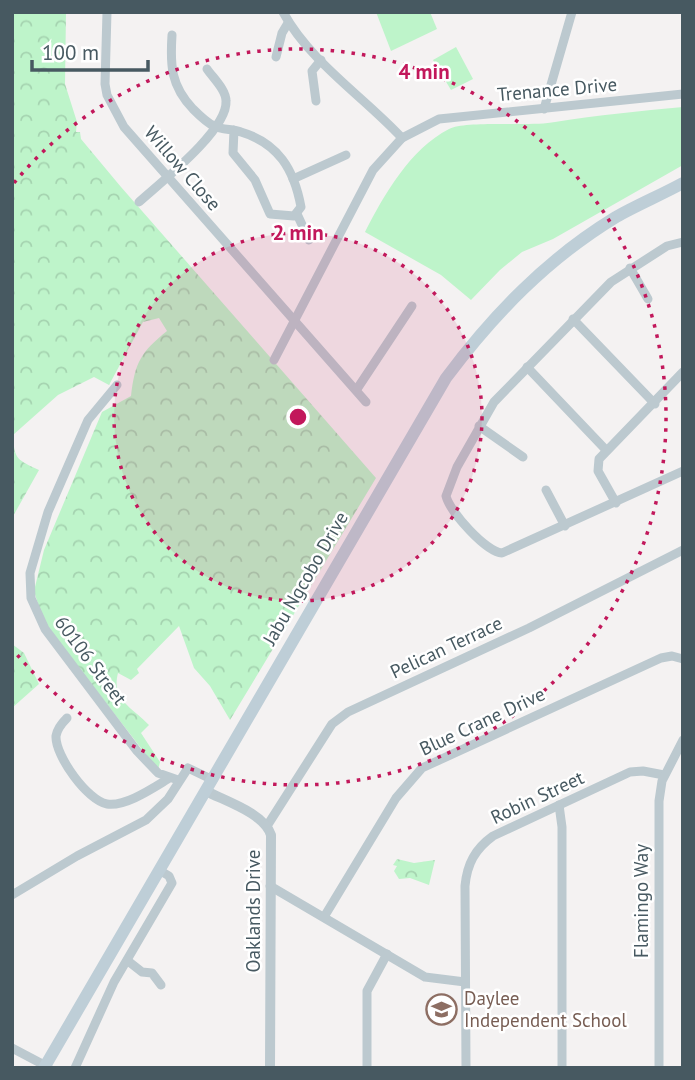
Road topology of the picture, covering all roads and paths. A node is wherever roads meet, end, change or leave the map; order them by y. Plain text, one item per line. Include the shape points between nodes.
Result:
1 (107, 12) edge
2 (283, 12) edge
3 (572, 12) edge
4 (288, 23) junction
5 (172, 35) dead end
6 (276, 57) dead end
7 (321, 60) junction
8 (207, 69) dead end
9 (683, 94) edge
10 (316, 101) dead end
11 (544, 109) junction
12 (215, 127) junction
13 (234, 130) junction
14 (402, 138) junction
15 (346, 155) dead end
16 (167, 177) junction
17 (293, 179) junction
18 (683, 183) edge
19 (139, 202) dead end
20 (297, 214) junction
21 (309, 240) dead end
22 (683, 242) edge
23 (630, 268) junction
24 (648, 299) dead end
25 (412, 306) dead end
26 (573, 318) junction
27 (296, 322) junction
28 (274, 360) dead end
29 (527, 367) junction
30 (683, 372) edge
31 (117, 385) dead end
32 (356, 389) junction
33 (366, 402) dead end
34 (655, 404) junction
35 (479, 426) junction
36 (606, 450) junction
37 (523, 457) dead end
38 (683, 471) edge
39 (546, 490) dead end
40 (615, 503) junction
41 (565, 526) junction
42 (683, 550) edge
43 (683, 659) edge
44 (67, 718) dead end
45 (683, 740) edge
46 (664, 775) junction
47 (168, 779) junction
48 (178, 780) junction
49 (210, 786) junction
50 (559, 805) junction
51 (267, 826) junction
52 (159, 870) junction
53 (271, 887) junction
54 (13, 892) edge
55 (324, 917) junction
56 (387, 954) junction
57 (128, 961) junction
58 (465, 982) junction
59 (161, 985) dead end
60 (12, 1048) edge
61 (47, 1067) edge
62 (75, 1068) edge
63 (270, 1068) edge
64 (367, 1068) edge
65 (466, 1068) edge
66 (562, 1068) edge
67 (659, 1068) edge

1 - 16 street, Willow Close via 107,95 124,127
2 - 4 street
3 - 11 street
4 - 6 street
4 - 7 street
5 - 12 street via 172,79 180,96
7 - 10 street via 312,71
7 - 14 street
8 - 12 street via 227,97 226,110
9 - 11 street, Trenance Drive
11 - 14 street, Trenance Drive via 439,119
12 - 13 street
12 - 16 street
13 - 17 street via 271,145
13 - 20 street via 233,153 255,180 270,214
14 - 27 street, Trenance Drive via 373,170
15 - 17 street
16 - 19 street
16 - 27 street, Willow Close
17 - 20 street via 301,207
18 - 49 main road, Jabu Ngcobo Drive via 582,240 509,302 477,336 418,421
20 - 21 street
22 - 23 street
23 - 24 street
23 - 26 street
25 - 32 street
26 - 29 street
26 - 34 street
27 - 28 street, Trenance Drive
27 - 32 street, Willow Close
29 - 35 street via 494,402
29 - 36 street
30 - 34 street
31 - 47 street, 60106 Street via 88,420 48,512 30,573 31,598 44,629 149,766
32 - 33 street, Willow Close
34 - 36 street
35 - 37 street
35 - 41 street via 447,487 448,504 454,512 495,553 513,551
36 - 40 street via 598,471
38 - 40 street
39 - 41 street
40 - 41 street
42 - 51 street, Pelican Terrace via 348,712 332,724
43 - 55 street, Blue Crane Drive via 661,658 422,768 396,798
44 - 47 street via 56,734 60,753 71,774 99,801 113,804
45 - 46 street, Flamingo Way
46 - 50 street, Robin Street via 636,771
46 - 67 street, Flamingo Way via 658,817
47 - 48 street
48 - 49 street via 188,768
48 - 54 street via 168,799 146,820
49 - 51 street, Oaklands Drive
49 - 52 main road, Jabu Ngcobo Drive
50 - 58 street, Robin Street via 493,836 471,860 465,886
50 - 66 street
51 - 53 street, Oaklands Drive
52 - 57 street via 172,883
52 - 61 main road, Jabu Ngcobo Drive
53 - 55 street
53 - 63 street, Oaklands Drive
55 - 56 street
56 - 58 street via 434,981
56 - 64 street via 367,991
57 - 59 street via 138,970 152,973
57 - 62 street
58 - 65 street, Robin Street
60 - 61 street

